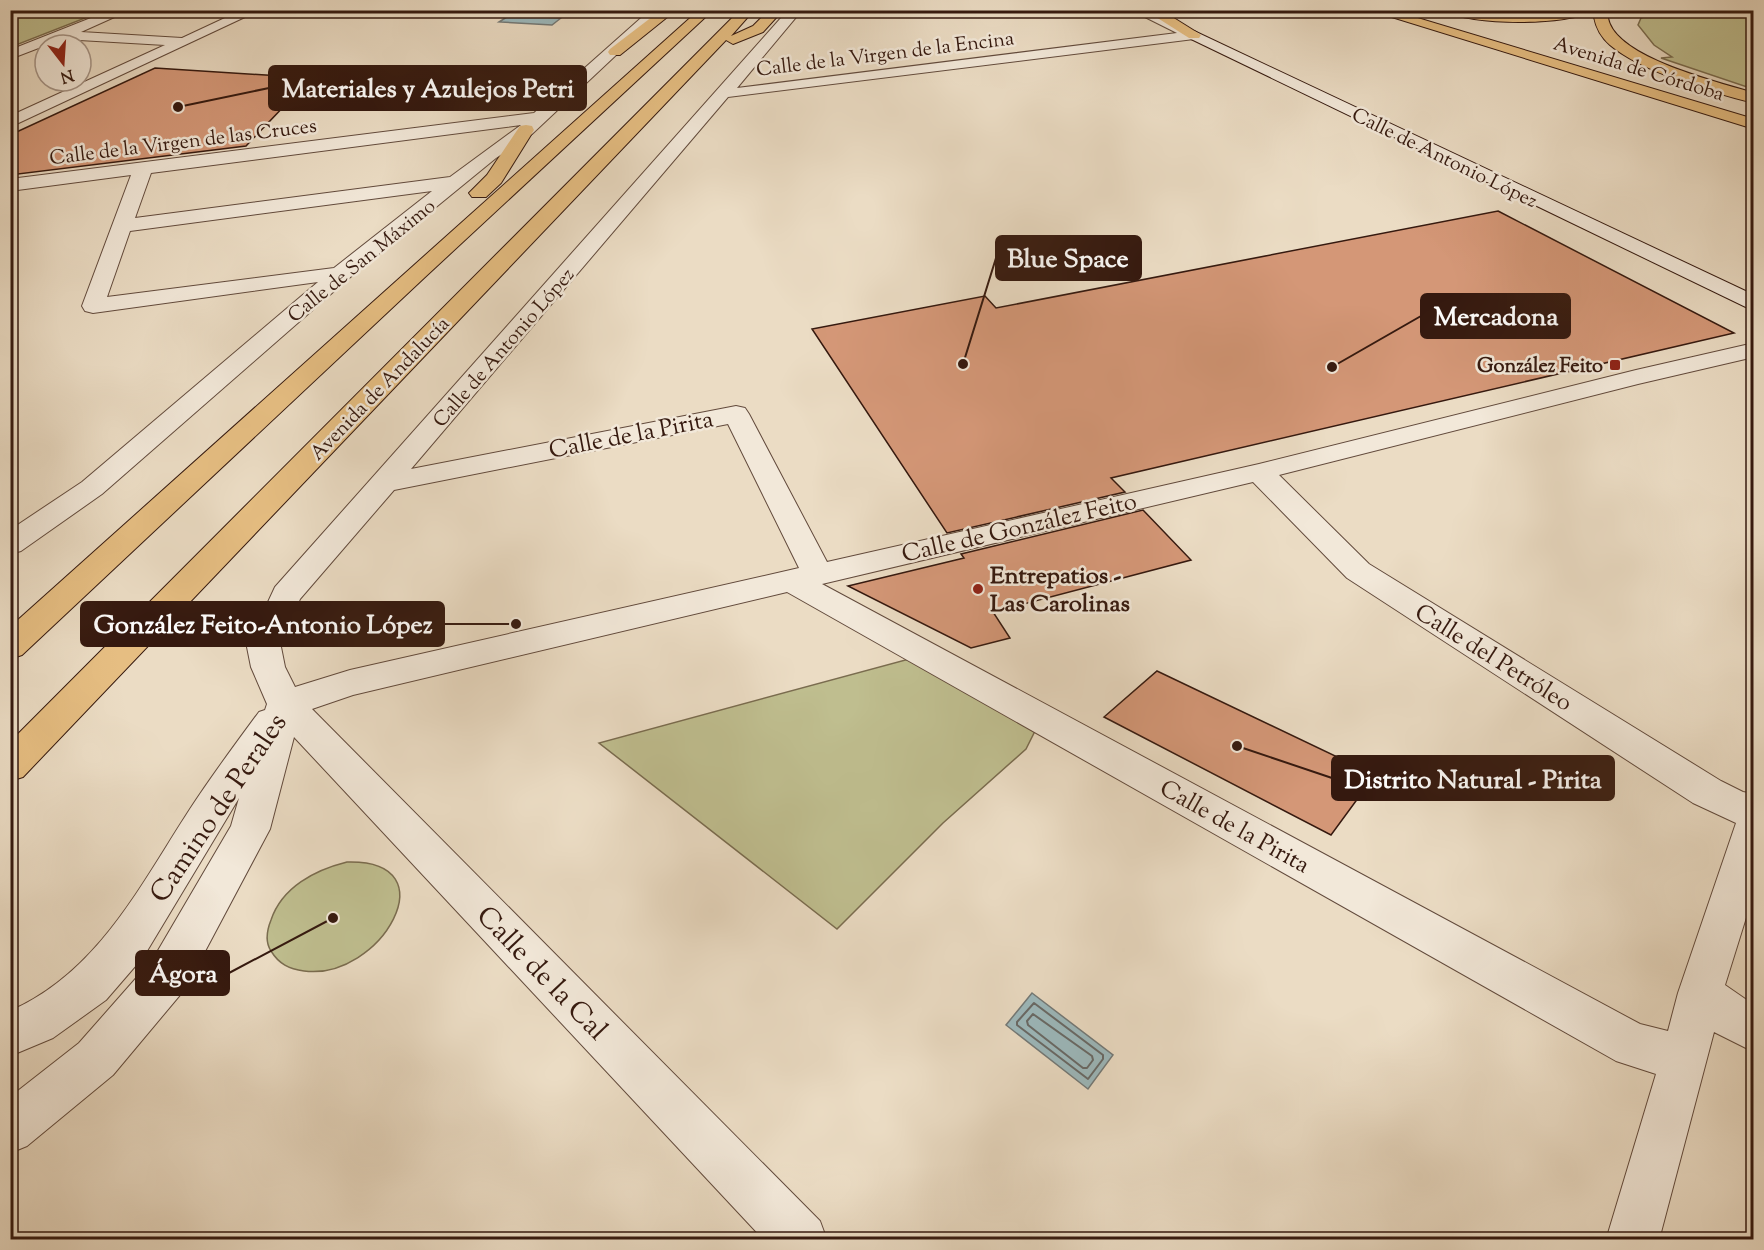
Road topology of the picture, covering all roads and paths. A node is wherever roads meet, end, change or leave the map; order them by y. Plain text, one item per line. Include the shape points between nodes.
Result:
1 (124, 10) edge
2 (254, 10) edge
3 (658, 10) edge
4 (670, 10) edge
5 (684, 10) edge
6 (707, 10) edge
7 (748, 10) edge
8 (777, 10) edge
9 (796, 10) edge
10 (1137, 10) edge
11 (1151, 10) edge
12 (1375, 10) edge
13 (1437, 10) edge
14 (1452, 10) edge
15 (1586, 10) edge
16 (1611, 10) edge
17 (1512, 32) dead end
18 (66, 33) edge
19 (1194, 35) junction
20 (93, 37) edge
21 (186, 42) junction
22 (670, 44) junction
23 (33, 46) edge
24 (615, 51) junction
25 (706, 52) junction
26 (10, 55) edge
27 (1620, 63) dead end
28 (723, 93) junction
29 (1754, 100) edge
30 (10, 122) edge
31 (533, 124) junction
32 (1754, 124) edge
33 (143, 168) junction
34 (457, 182) junction
35 (10, 186) edge
36 (121, 226) junction
37 (416, 273) junction
38 (340, 274) junction
39 (1754, 304) edge
40 (1754, 350) edge
41 (1258, 472) junction
42 (386, 483) junction
43 (62, 509) junction
44 (10, 533) edge
45 (10, 544) edge
46 (804, 577) junction
47 (10, 647) edge
48 (285, 704) junction
49 (10, 766) edge
50 (1754, 810) edge
51 (1754, 826) edge
52 (1700, 993) junction
53 (1754, 1030) edge
54 (10, 1035) edge
55 (1684, 1059) junction
56 (10, 1129) edge
57 (801, 1239) edge
58 (1632, 1239) edge

1 - 18 street
2 - 21 street
3 - 24 street, Calle de San Máximo
4 - 24 main road
5 - 22 main road via 669,25
6 - 22 main road
7 - 25 main road, Avenida de Andalucía
8 - 25 main road via 758,29
9 - 28 street, Calle de Antonio López
10 - 19 street, Calle de Antonio López
11 - 19 main road
12 - 32 main road, Avenida de Córdoba
13 - 17 main road
14 - 15 main road via 1527,19
16 - 29 main road via 1601,17 1602,23 1622,46 1654,63
19 - 28 street, Calle de la Virgen de la Encina
19 - 39 street, Calle de Antonio López
20 - 21 street
21 - 30 street
22 - 37 main road
23 - 26 street
24 - 31 street, Calle de San Máximo
25 - 49 main road, Avenida de Andalucía
27 - 29 main road, Avenida de Córdoba
28 - 42 street, Calle de Antonio López
31 - 33 street, Calle de la Virgen de las Cruces
31 - 34 street, Calle de San Máximo
31 - 37 main road via 494,179 427,244
33 - 35 street, Calle de la Virgen de las Cruces
33 - 36 street
34 - 36 street
34 - 38 street, Calle de San Máximo
36 - 38 street via 93,306
37 - 47 main road
38 - 43 street, Calle de San Máximo via 140,448
40 - 41 street, Calle de González Feito
41 - 46 street, Calle de González Feito
41 - 50 street, Calle del Petróleo via 1358,571 1707,792 1737,807
42 - 46 street, Calle de la Pirita via 736,414
42 - 48 street, Calle de Antonio López via 286,595 264,647 268,667
43 - 44 street, Calle de San Máximo
43 - 45 street, Calle de San Máximo
46 - 48 street, Calle de González Feito via 350,683
46 - 55 street, Calle de la Pirita via 1632,1045
48 - 54 street, Camino de Perales via 214,804 129,942 90,985 37,1023
48 - 56 street, Camino de Perales via 250,829 169,974 96,1059
48 - 57 street, Calle de la Cal
51 - 52 street
52 - 53 street
52 - 55 street
55 - 58 street

